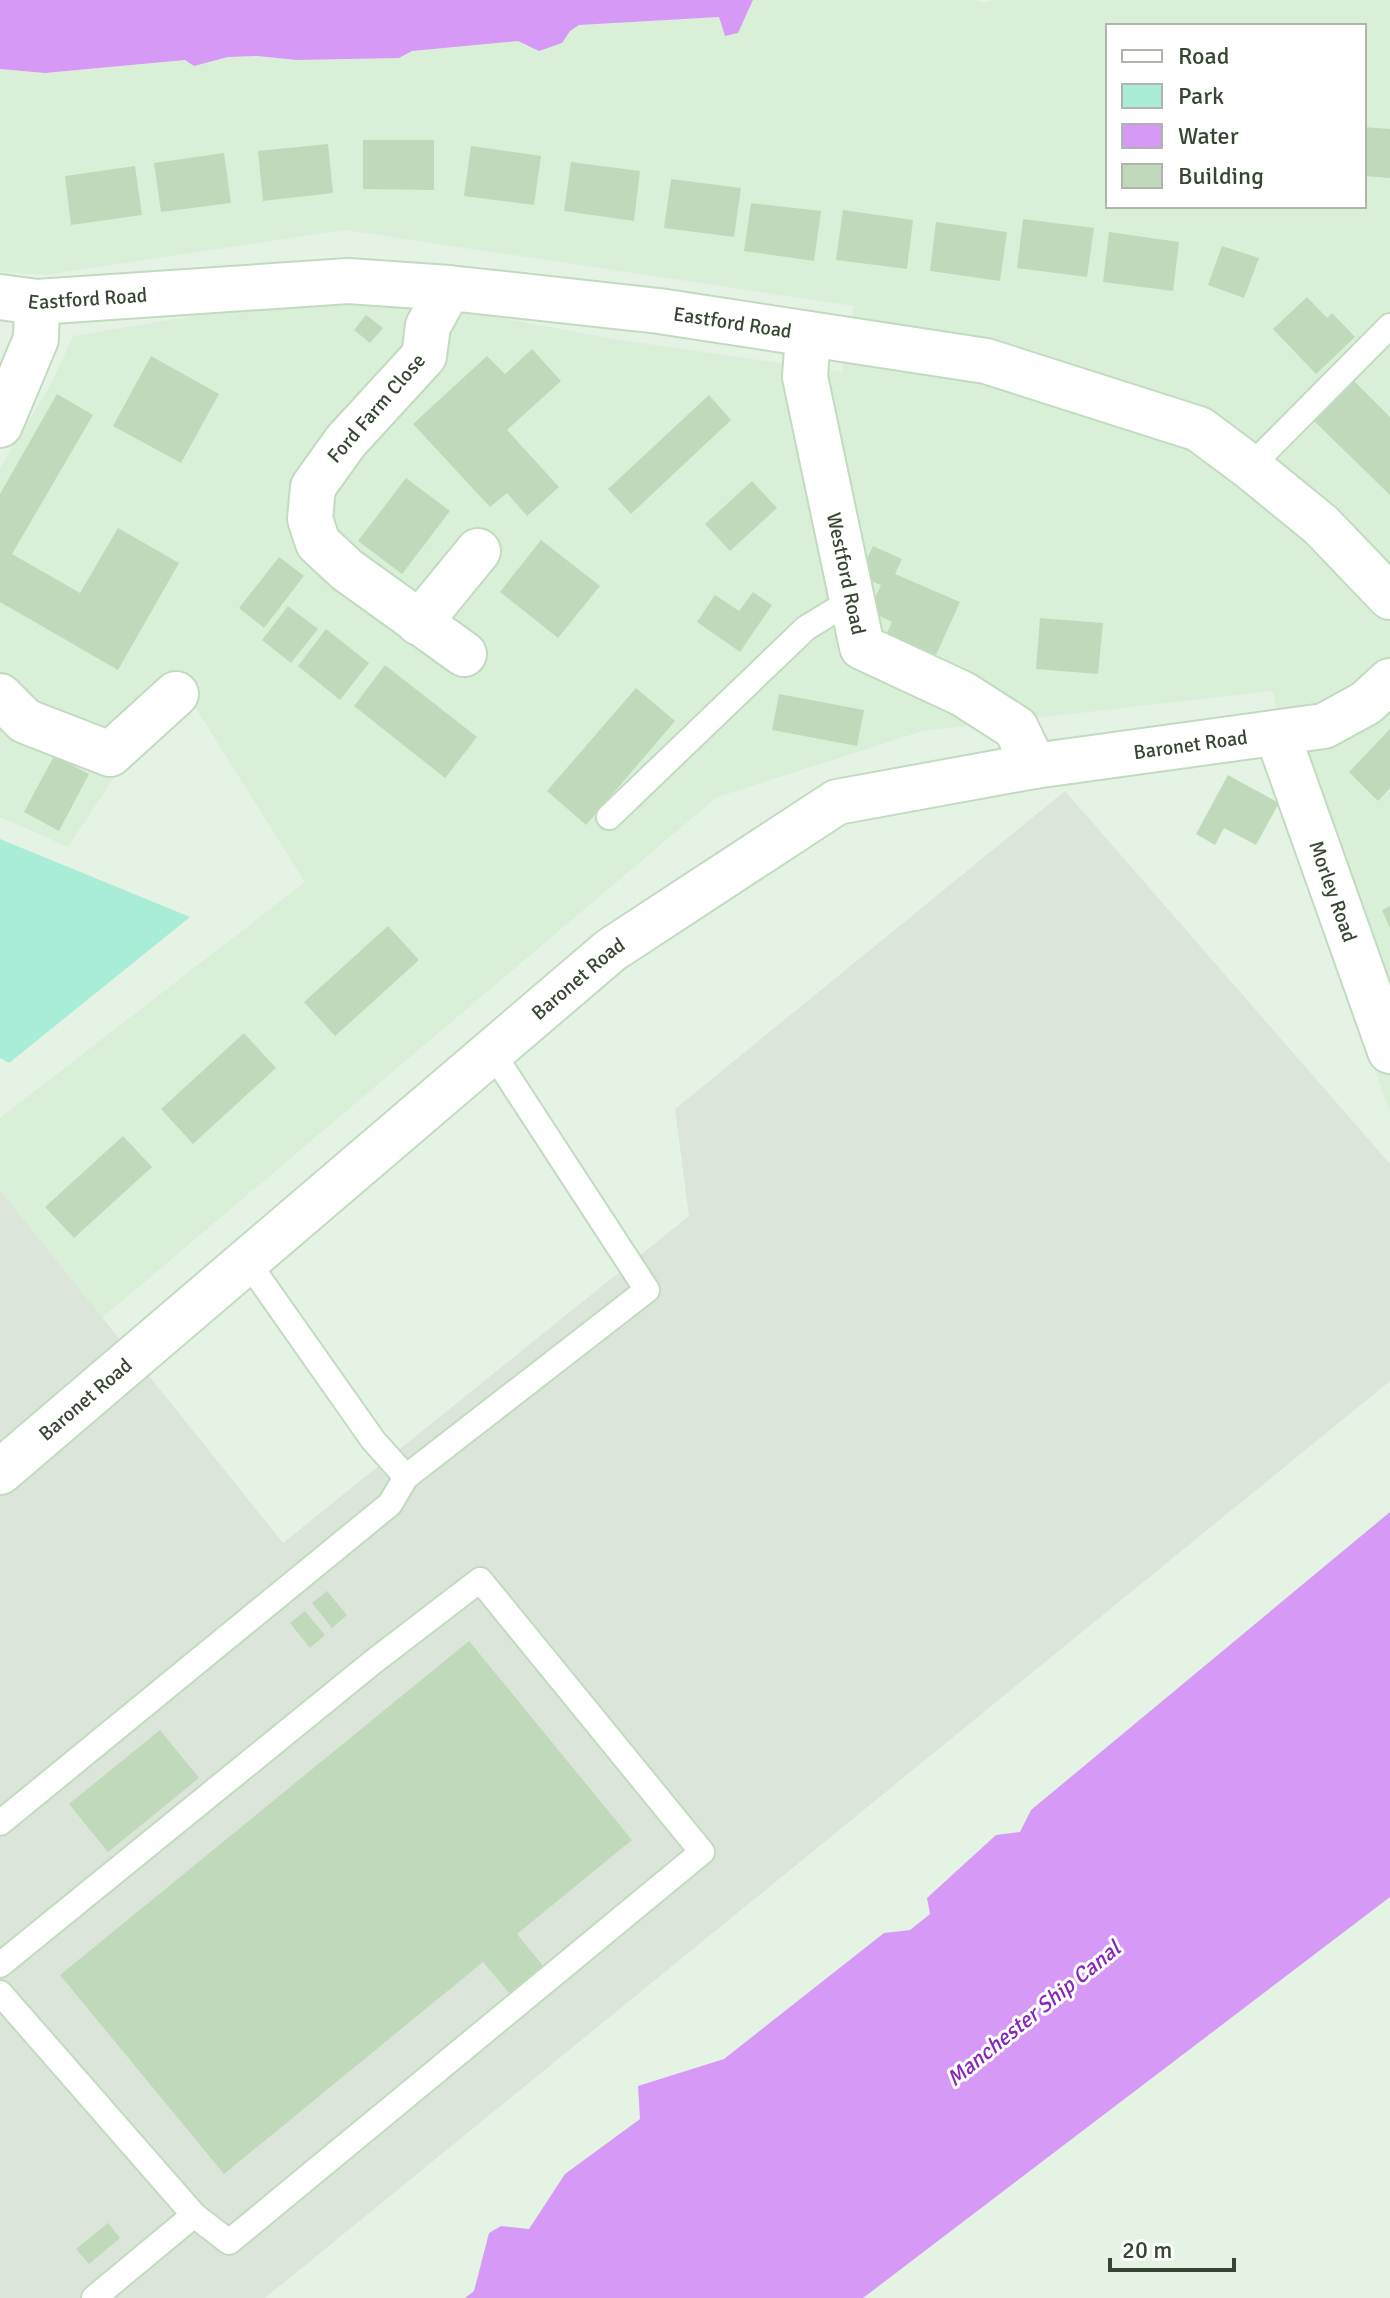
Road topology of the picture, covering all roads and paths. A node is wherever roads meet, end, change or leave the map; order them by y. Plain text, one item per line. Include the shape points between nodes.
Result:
1 (449, 288) junction
2 (18, 299) edge
3 (1390, 326) edge
4 (808, 334) junction
5 (0, 425) edge
6 (1250, 467) junction
7 (478, 551) dead end
8 (1390, 597) edge
9 (852, 600) junction
10 (419, 623) junction
11 (464, 654) dead end
12 (1390, 681) edge
13 (176, 694) dead end
14 (0, 696) edge
15 (1277, 733) junction
16 (1034, 766) junction
17 (609, 817) dead end
18 (1390, 1051) edge
19 (492, 1052) junction
20 (247, 1261) junction
21 (0, 1472) edge
22 (406, 1477) junction
23 (0, 1823) edge
24 (0, 1965) edge
25 (0, 1993) edge
26 (194, 2215) junction
27 (94, 2298) edge

1 - 2 street, Eastford Road via 348,281
1 - 4 street, Eastford Road
1 - 10 street, Ford Farm Close via 428,326 424,356 324,468 310,503 318,543
2 - 5 street via 36,339
3 - 6 lane
4 - 6 street, Eastford Road via 986,361 1199,429
4 - 9 street, Westford Road via 805,377
6 - 8 street, Eastford Road via 1321,525
7 - 10 street
9 - 16 street, Westford Road via 862,647 963,694 1016,728
9 - 17 lane via 806,628
10 - 11 street, Ford Farm Close
12 - 15 street, Baronet Road via 1366,703 1324,726
13 - 14 street via 110,754 25,721
15 - 16 street, Baronet Road
15 - 18 street, Morley Road
16 - 19 street, Baronet Road via 837,802 611,950
19 - 20 street, Baronet Road
19 - 22 lane via 647,1290
20 - 21 street, Baronet Road
20 - 22 lane via 373,1440
22 - 23 lane via 390,1504
24 - 26 lane via 480,1580 702,1852 229,2242
25 - 26 lane
26 - 27 lane

